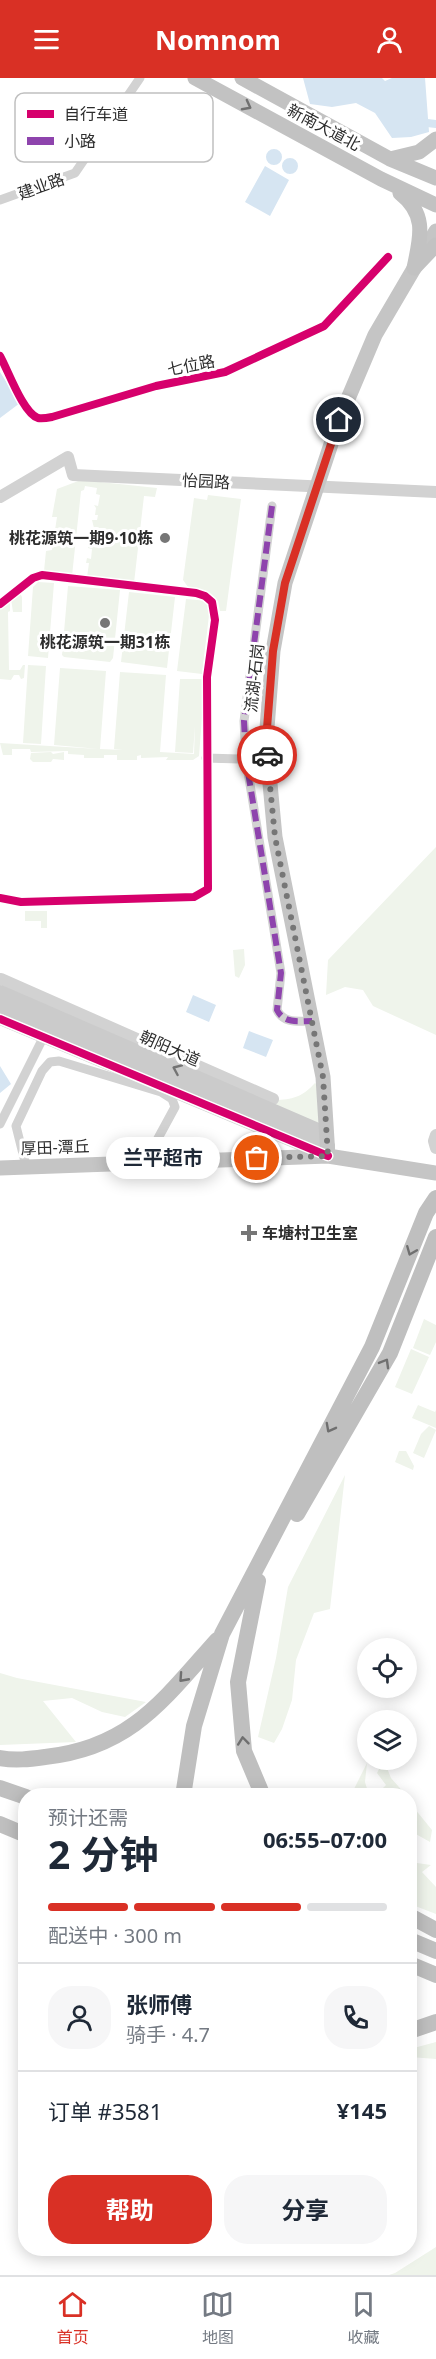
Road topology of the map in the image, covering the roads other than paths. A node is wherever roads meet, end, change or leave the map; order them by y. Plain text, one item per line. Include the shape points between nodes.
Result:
1 (140, 78) edge
2 (195, 78) edge
3 (242, 78) edge
4 (130, 93) edge
5 (436, 139) edge
6 (390, 159) junction
7 (83, 162) edge
8 (436, 178) edge
9 (381, 179) junction
10 (0, 200) edge
11 (436, 205) edge
12 (436, 231) edge
13 (436, 245) edge
14 (388, 257) dead end
15 (414, 268) junction
16 (0, 356) edge
17 (317, 486) junction
18 (436, 492) edge
19 (0, 496) edge
20 (272, 506) dead end
21 (0, 604) edge
22 (206, 758) junction
23 (246, 760) junction
24 (268, 760) junction
25 (0, 898) edge
26 (0, 985) edge
27 (0, 1006) edge
28 (0, 1019) edge
29 (312, 1021) junction
30 (46, 1032) junction
31 (119, 1068) junction
32 (273, 1099) dead end
33 (0, 1124) edge
34 (436, 1135) edge
35 (327, 1146) junction
36 (436, 1148) edge
37 (169, 1161) junction
38 (26, 1166) junction
39 (0, 1168) edge
40 (436, 1173) edge
41 (436, 1198) edge
42 (436, 1237) edge
43 (258, 1581) junction
44 (222, 1634) junction
45 (0, 1758) edge
46 (0, 1788) edge
47 (184, 1788) edge
48 (193, 1788) edge
49 (260, 1788) edge
50 (18, 1794) edge
51 (0, 1814) edge
52 (18, 1820) edge
53 (0, 1824) edge
54 (18, 1832) edge
55 (417, 1920) edge
56 (436, 1929) edge
57 (417, 1943) edge
58 (436, 1951) edge
59 (417, 1967) edge
60 (436, 1975) edge
61 (436, 2022) edge
62 (417, 2029) edge

1 - 4 street, 建业路
2 -> 9 highway, 新南大道北
3 - 6 highway, 新南大道北
5 - 6 highway via 418,152
6 - 8 highway, 新南大道北
7 - 10 street, 建业路 via 75,173
9 - 11 highway, 新南大道北
9 - 15 highway via 412,202 422,228
12 - 15 main road, 流湖-石岗
13 - 15 highway
14 - 16 street, 七位路 via 324,327 225,372 156,386 52,417 40,419 32,415
15 - 17 main road, 流湖-石岗 via 375,335 339,420
17 - 18 street, 怡园路
17 - 19 street, 怡园路 via 74,475 68,457
17 - 24 main road, 流湖-石岗 via 285,583 273,651
20 - 23 street via 244,721
21 - 22 street via 42,575 205,596 213,602 215,610 207,677
22 - 23 street
22 - 25 street via 209,878 208,889 202,894 21,902
23 - 24 street
23 - 29 street via 281,973 277,1010 294,1022
24 - 29 main road, 流湖-石岗 via 275,837
26 - 32 street
35 -> 26 main road, 朝阳大道
27 - 30 main road, 朝阳大道
28 - 30 street
29 - 35 main road, 流湖-石岗 via 323,1077
30 - 31 main road, 朝阳大道
30 - 33 street
31 - 35 main road, 朝阳大道
31 - 37 street via 172,1099 175,1107 156,1142
31 - 38 street via 50,1062 16,1126
34 - 36 street
35 - 37 main road, 厚田-潭丘
35 - 40 main road
37 - 38 main road, 厚田-潭丘
38 - 39 main road, 厚田-潭丘
41 -> 44 highway via 426,1213 372,1347
43 -> 42 highway via 390,1353
43 - 48 highway via 219,1664 202,1727
49 -> 43 highway via 244,1751 238,1682
44 -> 45 highway via 154,1710 121,1735 69,1755 11,1761
44 - 47 highway via 194,1726
46 - 50 highway
51 - 52 highway
53 - 54 highway
55 - 56 highway
57 - 58 highway
59 - 60 highway
61 - 62 highway

